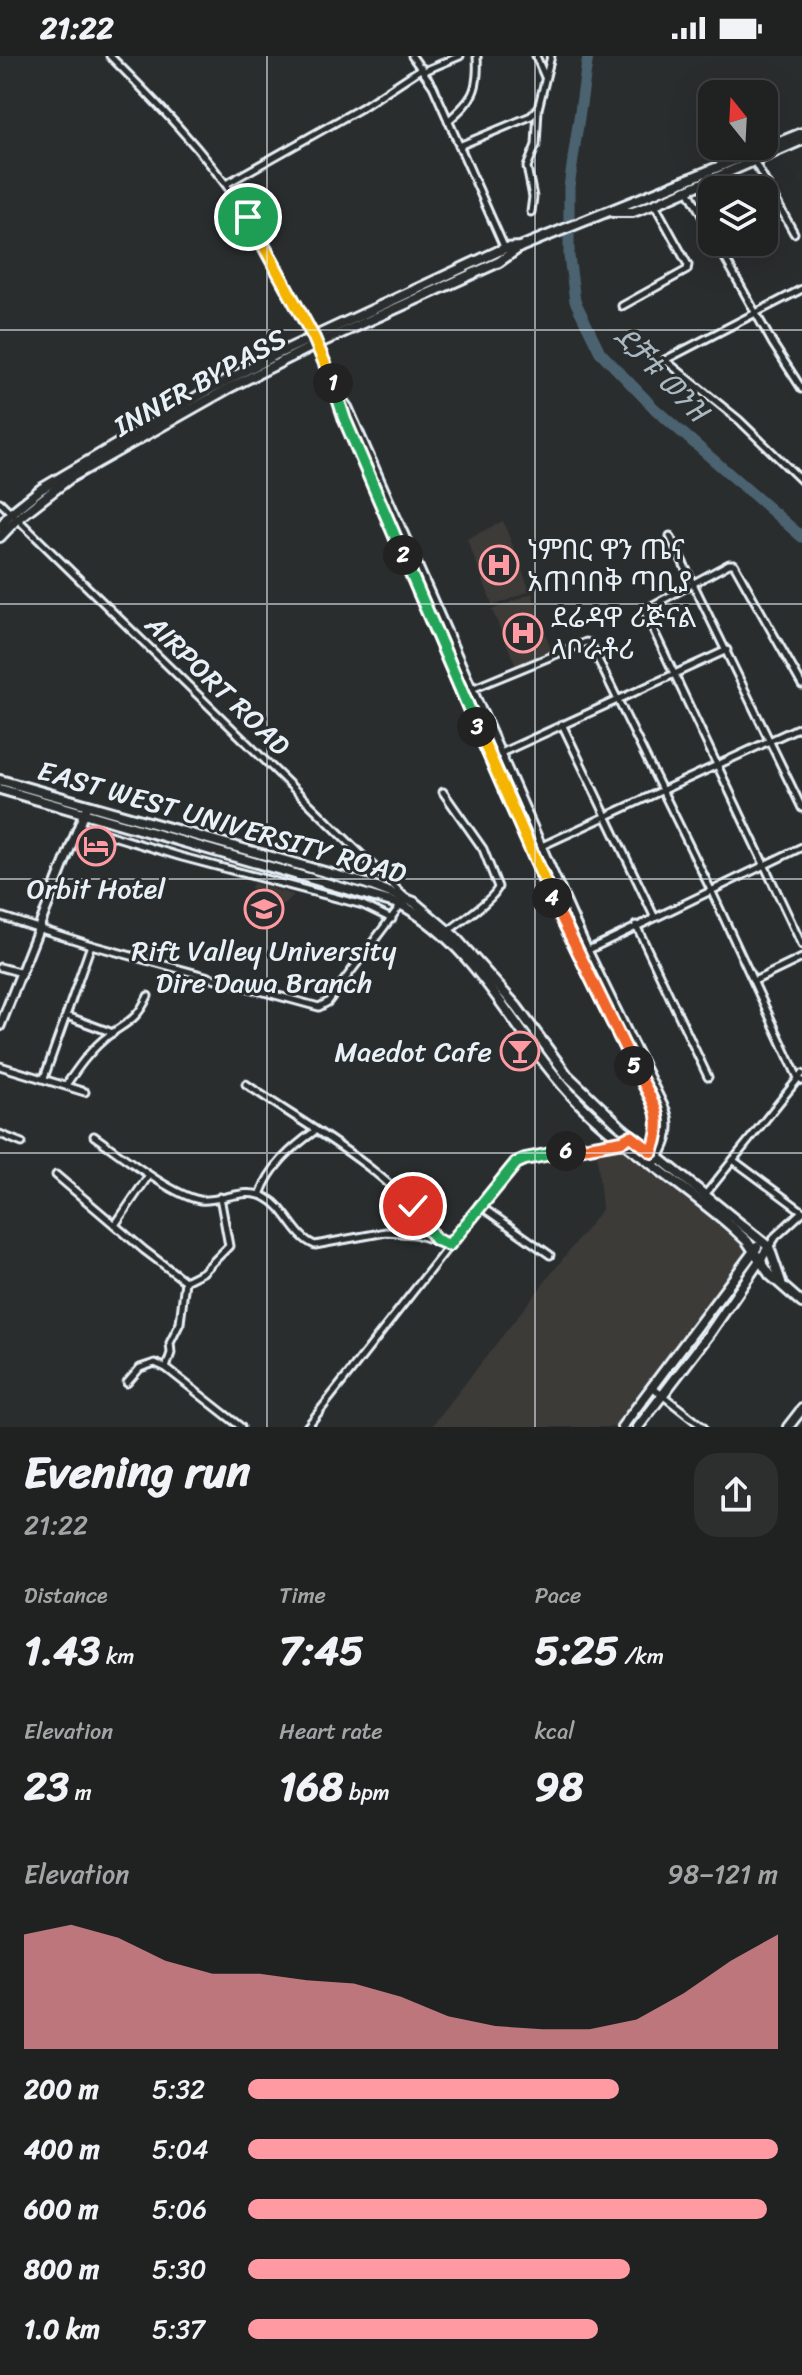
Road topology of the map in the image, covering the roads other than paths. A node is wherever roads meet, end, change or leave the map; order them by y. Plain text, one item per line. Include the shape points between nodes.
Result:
1 (110, 56) edge
2 (412, 56) edge
3 (460, 56) edge
4 (477, 56) edge
5 (536, 56) edge
6 (551, 56) edge
7 (423, 70) junction
8 (545, 78) junction
9 (538, 109) junction
10 (527, 118) junction
11 (448, 121) junction
12 (537, 124) junction
13 (801, 138) edge
14 (459, 146) junction
15 (778, 147) edge
16 (746, 160) edge
17 (748, 160) edge
18 (753, 160) edge
19 (226, 184) junction
20 (688, 190) junction
21 (655, 204) junction
22 (698, 208) edge
23 (531, 212) dead end
24 (608, 212) junction
25 (794, 233) dead end
26 (507, 252) junction
27 (724, 256) edge
28 (802, 289) edge
29 (622, 306) dead end
30 (756, 312) junction
31 (315, 341) junction
32 (802, 389) edge
33 (339, 395) junction
34 (802, 481) edge
35 (0, 502) edge
36 (14, 516) junction
37 (0, 527) edge
38 (670, 536) dead end
39 (0, 537) edge
40 (692, 584) junction
41 (727, 650) junction
42 (672, 674) junction
43 (802, 685) edge
44 (472, 688) junction
45 (462, 693) junction
46 (617, 699) junction
47 (562, 724) junction
48 (802, 726) edge
49 (770, 741) junction
50 (500, 752) junction
51 (490, 758) junction
52 (717, 765) junction
53 (0, 780) edge
54 (0, 789) edge
55 (443, 792) dead end
56 (662, 792) junction
57 (802, 808) edge
58 (86, 809) junction
59 (606, 817) junction
60 (80, 826) junction
61 (542, 847) junction
62 (802, 847) edge
63 (531, 851) junction
64 (763, 864) junction
65 (711, 890) junction
66 (404, 901) junction
67 (0, 916) edge
68 (654, 916) junction
69 (392, 919) junction
70 (636, 925) junction
71 (39, 927) junction
72 (446, 933) junction
73 (91, 945) junction
74 (802, 945) edge
75 (587, 949) junction
76 (578, 955) junction
77 (802, 958) edge
78 (0, 967) edge
79 (22, 973) junction
80 (754, 981) junction
81 (148, 996) dead end
82 (67, 1016) junction
83 (0, 1026) edge
84 (113, 1033) junction
85 (0, 1066) edge
86 (708, 1077) dead end
87 (44, 1078) junction
88 (801, 1078) edge
89 (246, 1084) dead end
90 (575, 1084) junction
91 (66, 1085) junction
92 (568, 1091) junction
93 (85, 1092) dead end
94 (315, 1131) junction
95 (0, 1134) edge
96 (94, 1136) dead end
97 (631, 1136) junction
98 (622, 1141) junction
99 (22, 1143) dead end
100 (653, 1158) junction
101 (733, 1160) junction
102 (149, 1175) junction
103 (260, 1195) junction
104 (704, 1196) junction
105 (220, 1197) junction
106 (479, 1205) junction
107 (802, 1212) edge
108 (115, 1225) junction
109 (435, 1239) junction
110 (766, 1244) junction
111 (449, 1245) junction
112 (754, 1250) junction
113 (550, 1255) dead end
114 (759, 1260) junction
115 (185, 1281) junction
116 (782, 1287) junction
117 (802, 1303) edge
118 (166, 1368) junction
119 (127, 1383) dead end
120 (652, 1387) junction
121 (662, 1394) junction
122 (802, 1409) edge
123 (241, 1427) edge
124 (307, 1427) edge
125 (622, 1427) edge
126 (638, 1427) edge
127 (703, 1427) edge
128 (788, 1427) edge

1 - 19 street
2 - 7 street
3 - 7 street
4 - 11 street via 474,93
5 - 8 street
6 - 8 street
7 - 11 street
7 - 19 street
8 - 9 street
9 - 10 street
9 - 12 street
10 - 12 street
10 - 14 street
11 - 14 street
12 - 23 street via 527,167
13 - 15 main road, INNER BYPASS
14 - 26 street
16 - 24 main road, INNER BYPASS
17 - 20 main road, INNER BYPASS
18 - 25 street
19 - 31 street
20 - 21 main road, INNER BYPASS
20 - 22 street
21 - 24 main road, INNER BYPASS via 633,212
21 - 29 street via 687,270
24 - 26 main road, INNER BYPASS
26 - 31 main road, INNER BYPASS
27 - 30 street
28 - 30 street
30 - 32 street
30 - 34 street via 665,360 739,420
31 - 33 street
31 - 36 main road, INNER BYPASS via 228,384
33 - 44 street
33 - 45 street
35 - 36 street, AIRPORT ROAD
36 - 37 main road, INNER BYPASS
36 - 39 main road, INNER BYPASS
36 - 66 street, AIRPORT ROAD
38 - 40 street
40 - 41 street
40 - 42 street via 644,610
40 - 43 street via 729,564 737,566
41 - 42 street
41 - 49 street
42 - 46 street
42 - 52 street
44 - 45 street
44 - 46 street via 588,642
44 - 50 street
45 - 51 street
46 - 47 street
46 - 56 street
47 - 50 street
47 - 59 street
48 - 49 street
49 - 52 street
49 - 57 street
50 - 51 street
50 - 61 street
51 - 63 street
52 - 56 street
52 - 64 street
53 - 58 main road, EAST WEST UNIVERSITY ROAD
54 - 58 main road, EAST WEST UNIVERSITY ROAD
55 - 72 street via 483,849 498,887 492,898
56 - 59 street
56 - 65 street
58 - 60 main road
58 - 66 main road, EAST WEST UNIVERSITY ROAD
59 - 61 street
59 - 68 street
60 - 69 street via 363,905
60 - 71 main road
61 - 63 street
61 - 75 street
62 - 64 street
63 - 76 street
64 - 65 street
64 - 74 street
65 - 68 street
65 - 80 street
66 - 69 street
66 - 72 main road, EAST WEST UNIVERSITY ROAD
67 - 71 street
68 - 70 street
69 - 73 street via 319,1007
70 - 75 street
70 - 86 street
71 - 73 street
71 - 79 main road
72 - 90 main road, EAST WEST UNIVERSITY ROAD via 509,997
72 - 92 main road, EAST WEST UNIVERSITY ROAD
73 - 82 street
75 - 76 street
75 - 100 street via 670,1121 668,1137
76 - 100 street via 653,1103 660,1125
77 - 80 street
78 - 79 street
79 - 83 main road
80 - 88 street
81 - 84 street via 136,1018
82 - 84 street
82 - 87 street
84 - 91 street
85 - 87 street
87 - 91 street
88 - 101 street
89 - 94 street
90 - 92 main road
90 - 97 main road, EAST WEST UNIVERSITY ROAD
91 - 93 street
92 - 98 main road, EAST WEST UNIVERSITY ROAD
94 - 103 street via 273,1169
94 - 109 street via 390,1185 413,1206
95 - 99 street
96 - 102 street
97 - 98 street
97 - 100 main road, EAST WEST UNIVERSITY ROAD
98 - 100 main road, EAST WEST UNIVERSITY ROAD
98 - 106 street via 525,1159 510,1168
100 - 104 main road, EAST WEST UNIVERSITY ROAD
101 - 104 street
101 - 107 street
102 - 105 street via 199,1200
102 - 108 street
103 - 105 street
103 - 109 street via 315,1245 380,1232
104 - 110 main road, EAST WEST UNIVERSITY ROAD
104 - 112 main road, EAST WEST UNIVERSITY ROAD
105 - 115 street via 229,1246 203,1272
106 - 111 street
106 - 113 street
107 - 110 street
108 - 108 street via 73,1189 56,1175 103,1215
108 - 115 street
109 - 111 street
110 - 112 main road
110 - 114 main road
110 - 116 main road
111 - 124 street
112 - 114 main road, EAST WEST UNIVERSITY ROAD
112 - 120 main road
114 - 116 main road, EAST WEST UNIVERSITY ROAD
114 - 121 main road
115 - 118 street via 180,1323
116 - 117 main road, EAST WEST UNIVERSITY ROAD
118 - 119 street via 145,1365
118 - 123 street
120 - 121 street
120 - 125 main road
121 - 126 main road
121 - 127 street
122 - 128 main road

